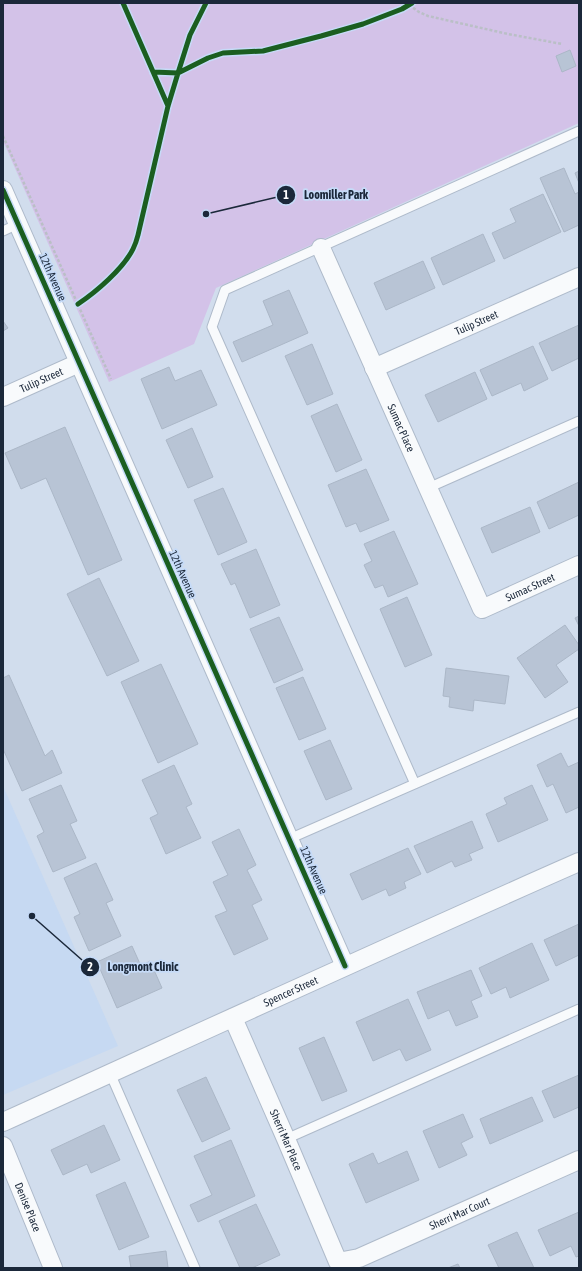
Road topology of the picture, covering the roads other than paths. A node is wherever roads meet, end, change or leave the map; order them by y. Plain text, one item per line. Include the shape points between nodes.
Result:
1 (579, 131) edge
2 (3, 190) edge
3 (10, 227) edge
4 (321, 248) junction
5 (579, 277) edge
6 (79, 363) junction
7 (374, 368) junction
8 (3, 397) edge
9 (579, 421) edge
10 (428, 488) junction
11 (579, 565) edge
12 (482, 609) joint
13 (579, 712) edge
14 (415, 784) junction
15 (289, 839) junction
16 (579, 862) edge
17 (345, 966) junction
18 (579, 1010) edge
19 (233, 1018) junction
20 (110, 1073) junction
21 (3, 1122) edge
22 (286, 1139) junction
23 (3, 1146) edge
24 (579, 1160) edge
25 (338, 1262) joint
26 (53, 1268) edge
27 (195, 1268) edge

1 - 4 lane
2 - 3 street, 12th Avenue
3 - 6 street, 12th Avenue
4 - 7 street, Sumac Place
4 - 14 lane via 225,290 212,327
5 - 7 street, Tulip Street
6 - 8 street, Tulip Street
6 - 15 street, 12th Avenue
7 - 10 street, Sumac Place
9 - 10 lane
10 - 12 street, Sumac Place
11 - 12 street, Sumac Street
13 - 14 lane
14 - 15 lane
15 - 17 street, 12th Avenue
16 - 17 street, Spencer Street
17 - 19 street, Spencer Street
18 - 22 lane
19 - 20 street, Spencer Street
19 - 22 street, Sherri Mar Place
20 - 21 street, Spencer Street
20 - 27 lane
22 - 25 street, Sherri Mar Place
23 - 26 street, Denise Place
24 - 25 street, Sherri Mar Court via 359,1258

